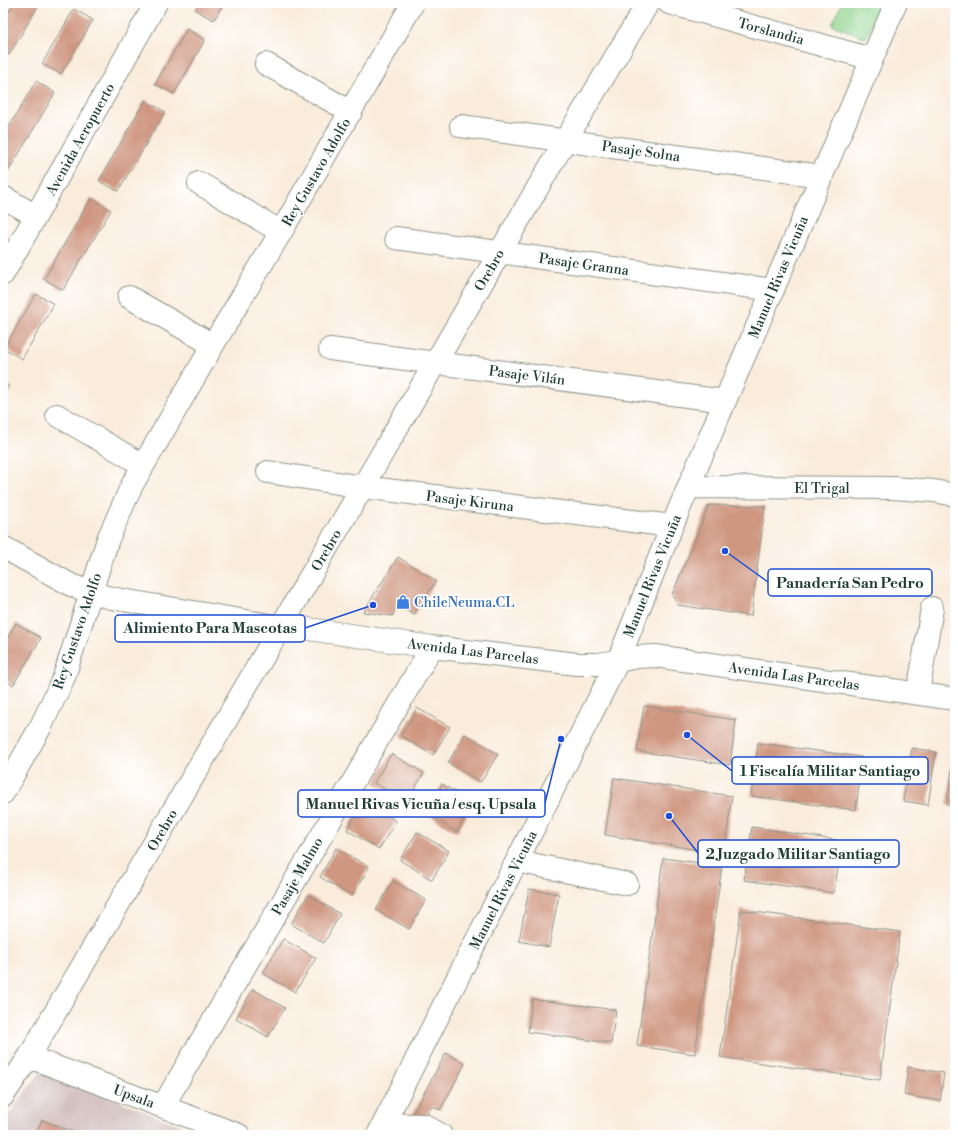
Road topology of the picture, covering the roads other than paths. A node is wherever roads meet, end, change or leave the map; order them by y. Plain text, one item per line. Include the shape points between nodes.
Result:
1 (156, 3) edge
2 (413, 3) edge
3 (648, 3) edge
4 (670, 3) edge
5 (896, 3) edge
6 (872, 58) junction
7 (266, 64) dead end
8 (350, 112) junction
9 (461, 126) dead end
10 (565, 141) junction
11 (821, 176) junction
12 (199, 183) dead end
13 (3, 197) edge
14 (36, 216) junction
15 (281, 232) junction
16 (396, 238) dead end
17 (500, 252) junction
18 (3, 274) edge
19 (773, 290) junction
20 (129, 297) dead end
21 (213, 345) junction
22 (330, 349) dead end
23 (435, 363) junction
24 (725, 401) junction
25 (57, 415) dead end
26 (143, 465) junction
27 (268, 472) dead end
28 (363, 487) junction
29 (688, 487) junction
30 (955, 495) edge
31 (672, 526) junction
32 (3, 547) edge
33 (90, 592) junction
34 (932, 608) dead end
35 (281, 627) junction
36 (432, 647) junction
37 (618, 661) junction
38 (918, 693) junction
39 (955, 699) edge
40 (9, 769) edge
41 (3, 793) edge
42 (517, 861) junction
43 (627, 884) dead end
44 (29, 1057) junction
45 (3, 1096) edge
46 (163, 1106) junction
47 (381, 1130) edge
48 (239, 1135) edge
49 (441, 1135) edge

1 - 14 street, Avenida Aeropuerto
2 - 8 street, Rey Gustavo Adolfo
3 - 10 street, Orebro
4 - 6 street, Torslandia
5 - 6 street, Manuel Rivas Vicuña
6 - 11 street, Manuel Rivas Vicuña
7 - 8 street, Rey Gustavo Adolfo
8 - 15 street, Rey Gustavo Adolfo
9 - 10 street, Pasaje Solna
10 - 11 street, Pasaje Solna
10 - 17 street, Orebro
11 - 19 street, Manuel Rivas Vicuña
12 - 15 street, Rey Gustavo Adolfo
13 - 14 street
14 - 18 street, Avenida Aeropuerto
15 - 21 street, Rey Gustavo Adolfo
16 - 17 street, Pasaje Granna
17 - 19 street, Pasaje Granna
17 - 23 street, Orebro
19 - 24 street, Manuel Rivas Vicuña
20 - 21 street
21 - 26 street, Rey Gustavo Adolfo
22 - 23 street, Pasaje Vilán
23 - 24 street, Pasaje Vilán
23 - 28 street, Orebro
24 - 29 street, Manuel Rivas Vicuña
25 - 26 street
26 - 33 street, Rey Gustavo Adolfo via 108,539
27 - 28 street, Pasaje Kiruna
28 - 31 street, Pasaje Kiruna
28 - 35 street, Orebro
29 - 30 street, El Trigal via 893,488
29 - 31 street, Manuel Rivas Vicuña
31 - 37 street, Manuel Rivas Vicuña
32 - 33 street, Avenida Las Parcelas via 66,582
33 - 35 street, Avenida Las Parcelas via 111,598
33 - 40 street, Rey Gustavo Adolfo via 64,677 41,726
34 - 38 street
35 - 36 street, Avenida Las Parcelas
35 - 44 street, Orebro
36 - 37 street, Avenida Las Parcelas via 577,664
36 - 46 street, Pasaje Malmo
37 - 38 street, Avenida Las Parcelas via 655,656
37 - 42 street, Manuel Rivas Vicuña
38 - 39 street, Avenida Las Parcelas
40 - 41 street, Rey Gustavo Adolfo
42 - 43 street
42 - 47 street, Manuel Rivas Vicuña
44 - 45 street, Orebro
44 - 46 street, Upsala
46 - 48 street, Upsala
47 - 49 street via 424,1125

